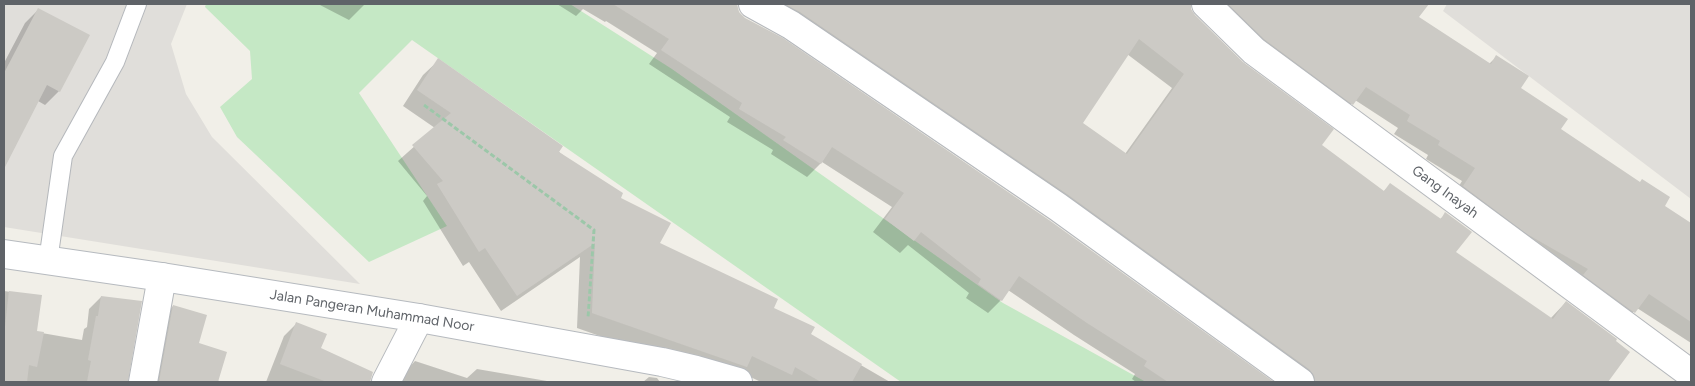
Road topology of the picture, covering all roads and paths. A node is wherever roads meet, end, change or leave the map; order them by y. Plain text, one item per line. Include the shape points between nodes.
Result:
1 (137, 4) edge
2 (753, 4) edge
3 (1206, 4) edge
4 (424, 105) dead end
5 (4, 254) edge
6 (48, 261) junction
7 (162, 277) junction
8 (419, 318) junction
9 (587, 348) junction
10 (1691, 374) edge
11 (143, 382) edge
12 (386, 382) edge
13 (738, 382) edge
14 (1300, 382) edge

1 - 6 lane via 115,62 63,156
2 - 14 street via 791,25 1058,207
3 - 10 street, Gang Inayah via 1254,51
4 - 9 path via 594,230
5 - 6 street, Jalan Pangeran Muhammad Noor
6 - 7 street, Jalan Pangeran Muhammad Noor
7 - 8 street, Jalan Pangeran Muhammad Noor
7 - 11 street
8 - 9 street, Jalan Pangeran Muhammad Noor
8 - 12 street
9 - 13 street, Jalan Pangeran Muhammad Noor via 671,364

